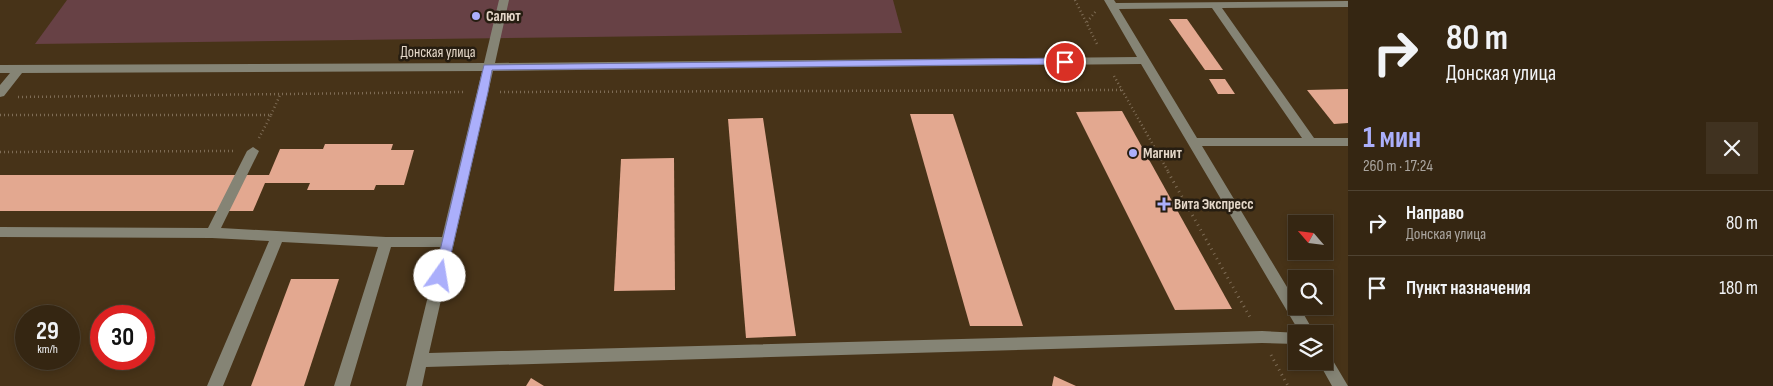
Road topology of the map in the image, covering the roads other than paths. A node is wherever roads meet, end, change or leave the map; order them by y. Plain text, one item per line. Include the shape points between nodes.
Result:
1 (504, 0) edge
2 (1111, 3) edge
3 (1348, 4) edge
4 (1215, 5) junction
5 (1145, 60) junction
6 (487, 67) junction
7 (0, 69) edge
8 (19, 69) junction
9 (5, 96) edge
10 (1194, 142) junction
11 (1311, 142) junction
12 (1348, 142) edge
13 (253, 151) road end
14 (0, 232) edge
15 (212, 233) junction
16 (277, 238) junction
17 (386, 242) junction
18 (448, 242) junction
19 (1303, 325) edge
20 (1288, 338) edge
21 (420, 360) junction
22 (1330, 370) edge
23 (215, 386) edge
24 (342, 386) edge
25 (414, 386) edge
26 (1340, 386) edge

1 - 6 street
2 - 4 street
2 - 5 street
3 - 4 street
4 - 11 street
5 - 6 street, Донская улица
5 - 10 street
6 - 8 street, Донская улица
6 - 18 street
7 - 8 street, Донская улица
8 - 9 street
10 - 11 street
10 - 19 street
11 - 12 street
13 - 15 street
14 - 15 street
15 - 16 street
16 - 17 street
16 - 23 street
17 - 18 street
17 - 24 street
18 - 21 street
20 - 21 street
21 - 25 street
22 - 26 street

